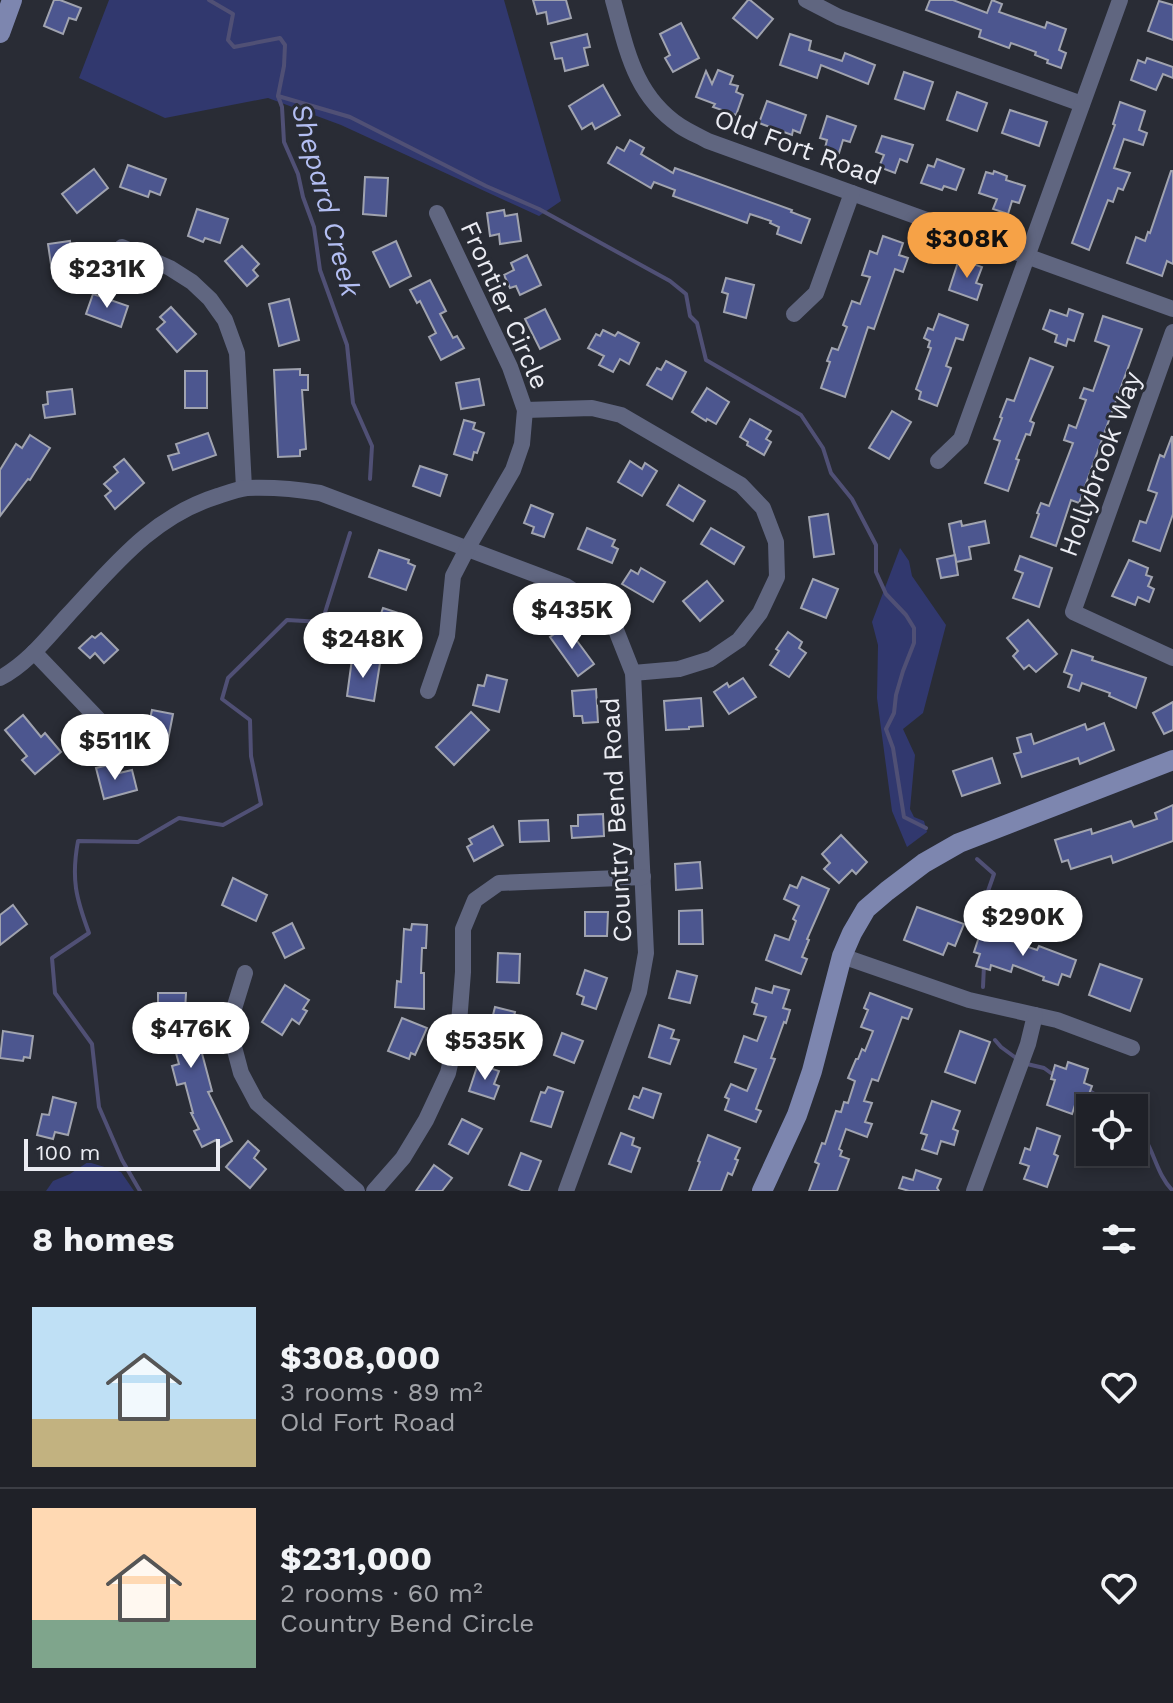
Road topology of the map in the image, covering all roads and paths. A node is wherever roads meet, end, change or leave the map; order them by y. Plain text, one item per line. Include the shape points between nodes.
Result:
1 (12, 0) edge
2 (613, 0) edge
3 (806, 0) edge
4 (1120, 0) edge
5 (0, 33) edge
6 (1082, 104) junction
7 (852, 193) junction
8 (437, 213) dead end
9 (122, 247) dead end
10 (1027, 256) junction
11 (1173, 309) edge
12 (794, 314) dead end
13 (1173, 332) edge
14 (525, 410) junction
15 (938, 461) dead end
16 (244, 488) junction
17 (467, 549) junction
18 (34, 652) junction
19 (1173, 658) edge
20 (633, 673) junction
21 (0, 678) edge
22 (428, 691) dead end
23 (101, 722) dead end
24 (1173, 760) edge
25 (643, 877) junction
26 (842, 956) junction
27 (245, 973) dead end
28 (1035, 1015) junction
29 (1132, 1048) dead end
30 (357, 1191) edge
31 (374, 1191) edge
32 (566, 1191) edge
33 (762, 1191) edge
34 (974, 1191) edge

1 - 5 street
2 - 7 street, Old Fort Road via 638,79 680,127
3 - 6 street via 839,17
4 - 6 street
6 - 10 street
7 - 10 street, Old Fort Road
7 - 12 street via 816,293
8 - 14 street, Frontier Circle
9 - 16 street via 192,282 225,320 237,353
10 - 11 street, Old Fort Road
10 - 15 street via 961,439
13 - 19 street, Hollybrook Way via 1073,612
14 - 17 street, Frontier Circle via 513,470
14 - 20 street via 592,408 621,415 741,485 763,508 776,542 777,577 760,613 739,640 711,659 679,669
16 - 17 street, Country Bend Road via 320,493
16 - 18 street, Country Bend Road via 201,502 146,533
17 - 20 street, Country Bend Road via 566,586 594,604 616,630
17 - 22 street, Frontier Circle via 453,576 447,636
18 - 21 street, Country Bend Road
18 - 23 street
20 - 25 street, Country Bend Road
24 - 26 street via 959,843 924,863 866,909
25 - 31 street via 499,883 475,900 463,929 459,1023 448,1073 403,1158
25 - 32 street, Country Bend Road via 646,953 639,992
26 - 28 street via 969,1000
26 - 33 street via 812,1071
27 - 30 street via 233,1012 233,1043 241,1073 257,1103
28 - 29 street
28 - 34 street

